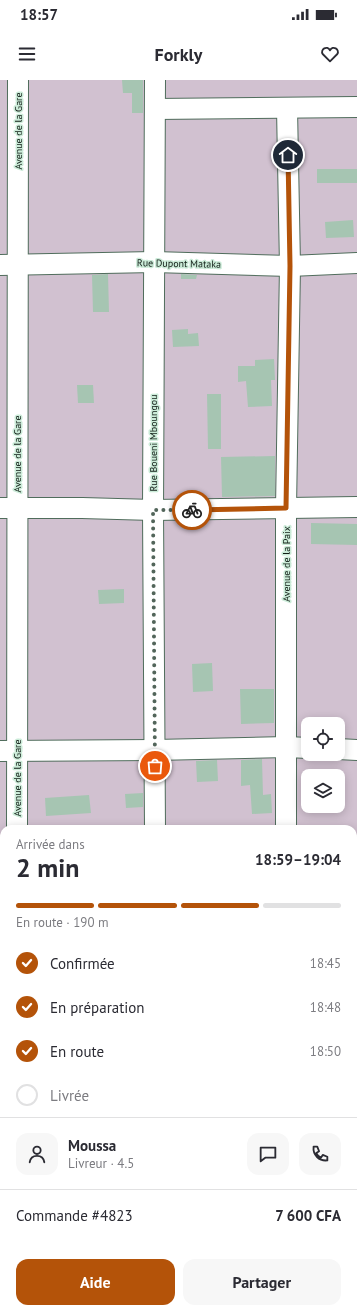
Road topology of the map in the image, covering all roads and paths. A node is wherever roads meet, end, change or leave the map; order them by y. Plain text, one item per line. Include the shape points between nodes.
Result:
1 (18, 80) edge
2 (155, 80) edge
3 (357, 107) edge
4 (287, 108) junction
5 (155, 109) junction
6 (154, 262) junction
7 (357, 263) edge
8 (9, 266) edge
9 (290, 266) junction
10 (8, 508) edge
11 (286, 508) junction
12 (357, 508) edge
13 (153, 510) junction
14 (287, 746) junction
15 (301, 747) edge
16 (345, 749) edge
17 (155, 750) junction
18 (357, 750) edge
19 (8, 751) edge
20 (17, 825) edge
21 (155, 825) edge
22 (286, 825) edge

1 - 8 street, Avenue de la Gare
2 - 5 street, Rue Boueni Mboungou
3 - 4 street
4 - 5 street
4 - 9 street, Avenue de la Paix
5 - 6 street, Rue Boueni Mboungou
6 - 8 street, Rue Dupont Mataka
6 - 9 street, Rue Dupont Mataka
6 - 13 street, Rue Boueni Mboungou
7 - 9 street, Rue Dupont Mataka
8 - 10 street, Avenue de la Gare
9 - 11 street, Avenue de la Paix
10 - 13 street
10 - 19 street, Avenue de la Gare
11 - 12 street
11 - 13 street
11 - 14 street, Avenue de la Paix
13 - 17 street, Rue Boueni Mboungou
14 - 15 street
14 - 17 street
14 - 22 street, Avenue de la Paix
16 - 18 street
17 - 19 street
17 - 21 street, Rue Boueni Mboungou
19 - 20 street, Avenue de la Gare

